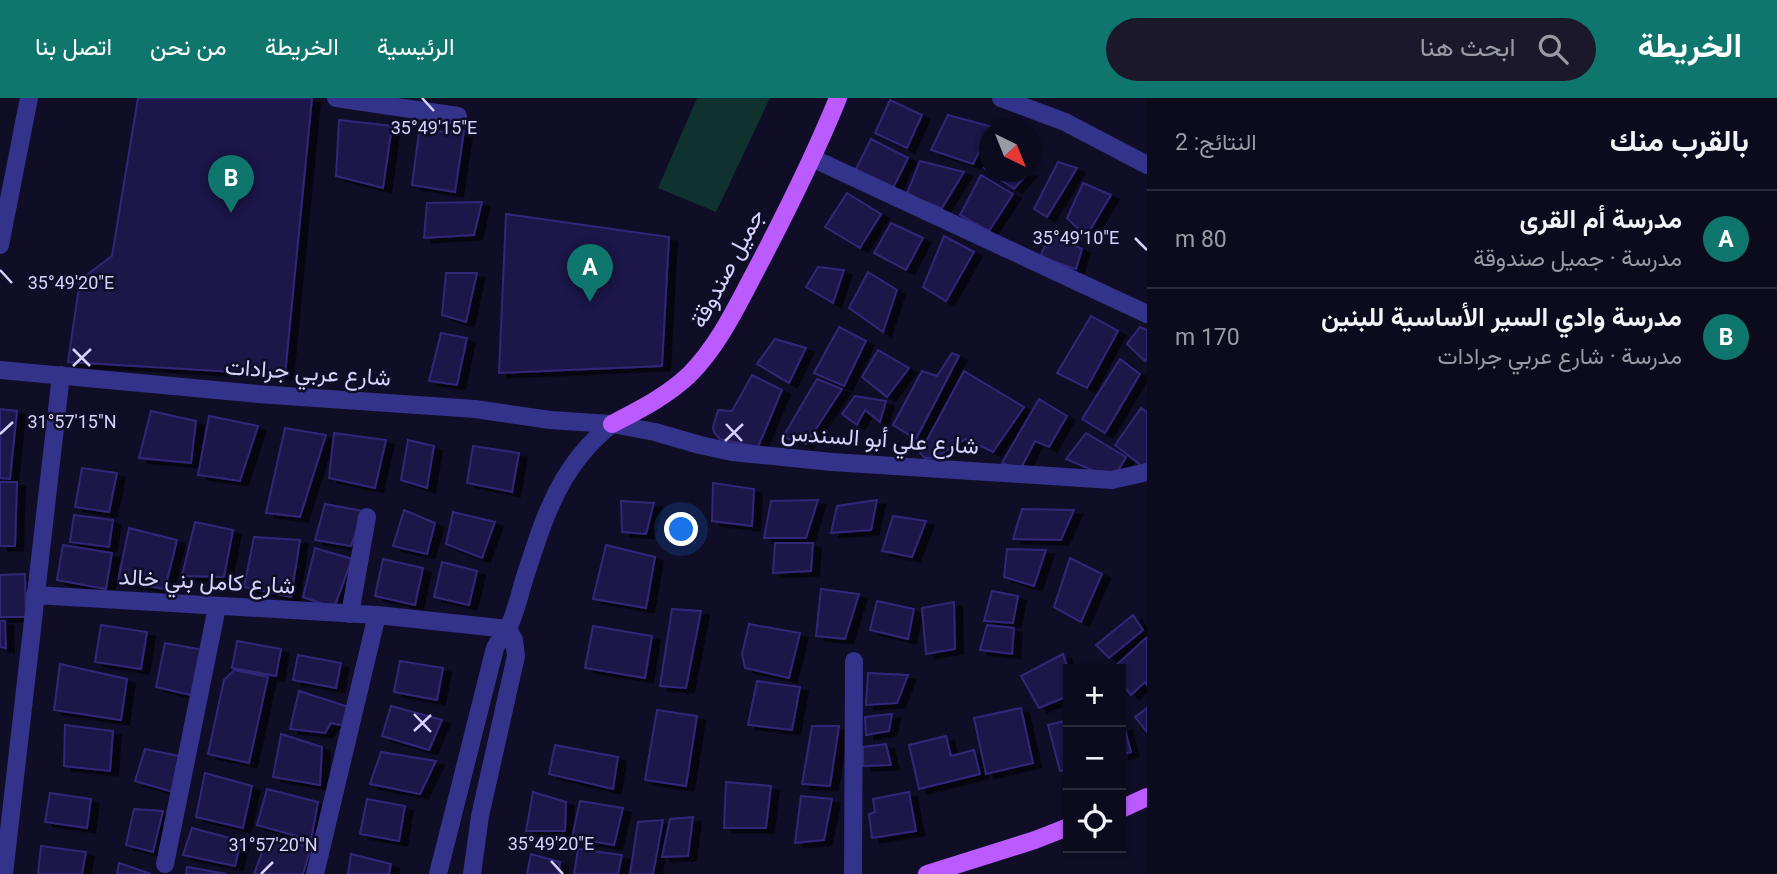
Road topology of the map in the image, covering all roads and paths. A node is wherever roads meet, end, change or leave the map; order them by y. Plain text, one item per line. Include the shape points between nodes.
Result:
1 (29, 98) edge
2 (336, 98) edge
3 (838, 98) edge
4 (1001, 98) edge
5 (458, 116) dead end
6 (812, 158) junction
7 (1147, 165) edge
8 (0, 245) edge
9 (1147, 314) edge
10 (0, 370) edge
11 (61, 375) junction
12 (612, 424) junction
13 (1147, 471) edge
14 (367, 517) dead end
15 (35, 595) junction
16 (217, 607) junction
17 (350, 614) junction
18 (377, 615) junction
19 (508, 629) junction
20 (854, 661) dead end
21 (1147, 797) edge
22 (1126, 807) edge
23 (1063, 829) edge
24 (166, 863) dead end
25 (4, 874) edge
26 (315, 874) edge
27 (438, 874) edge
28 (472, 874) edge
29 (853, 874) edge
30 (927, 874) edge

1 - 8 street
2 - 5 street
3 - 6 main road, جميل صندوقة
4 - 7 street via 1065,122
6 - 9 street
6 - 12 main road, جميل صندوقة via 709,351 670,391
10 - 11 street, شارع عربي جرادات
11 - 12 street, شارع عربي جرادات
11 - 15 street
12 - 13 street, شارع علي أبو السندس via 732,452 832,462 1112,480
12 - 19 street via 580,454 555,495
14 - 17 street
15 - 16 street, شارع كامل بني خالد
15 - 25 street
16 - 17 street, شارع كامل بني خالد
16 - 24 street
17 - 18 street, شارع كامل بني خالد
18 - 19 street, شارع كامل بني خالد
18 - 26 street
19 - 27 street via 495,648
19 - 28 street via 516,656 480,816
20 - 29 street
21 - 22 main road
23 - 30 main road

